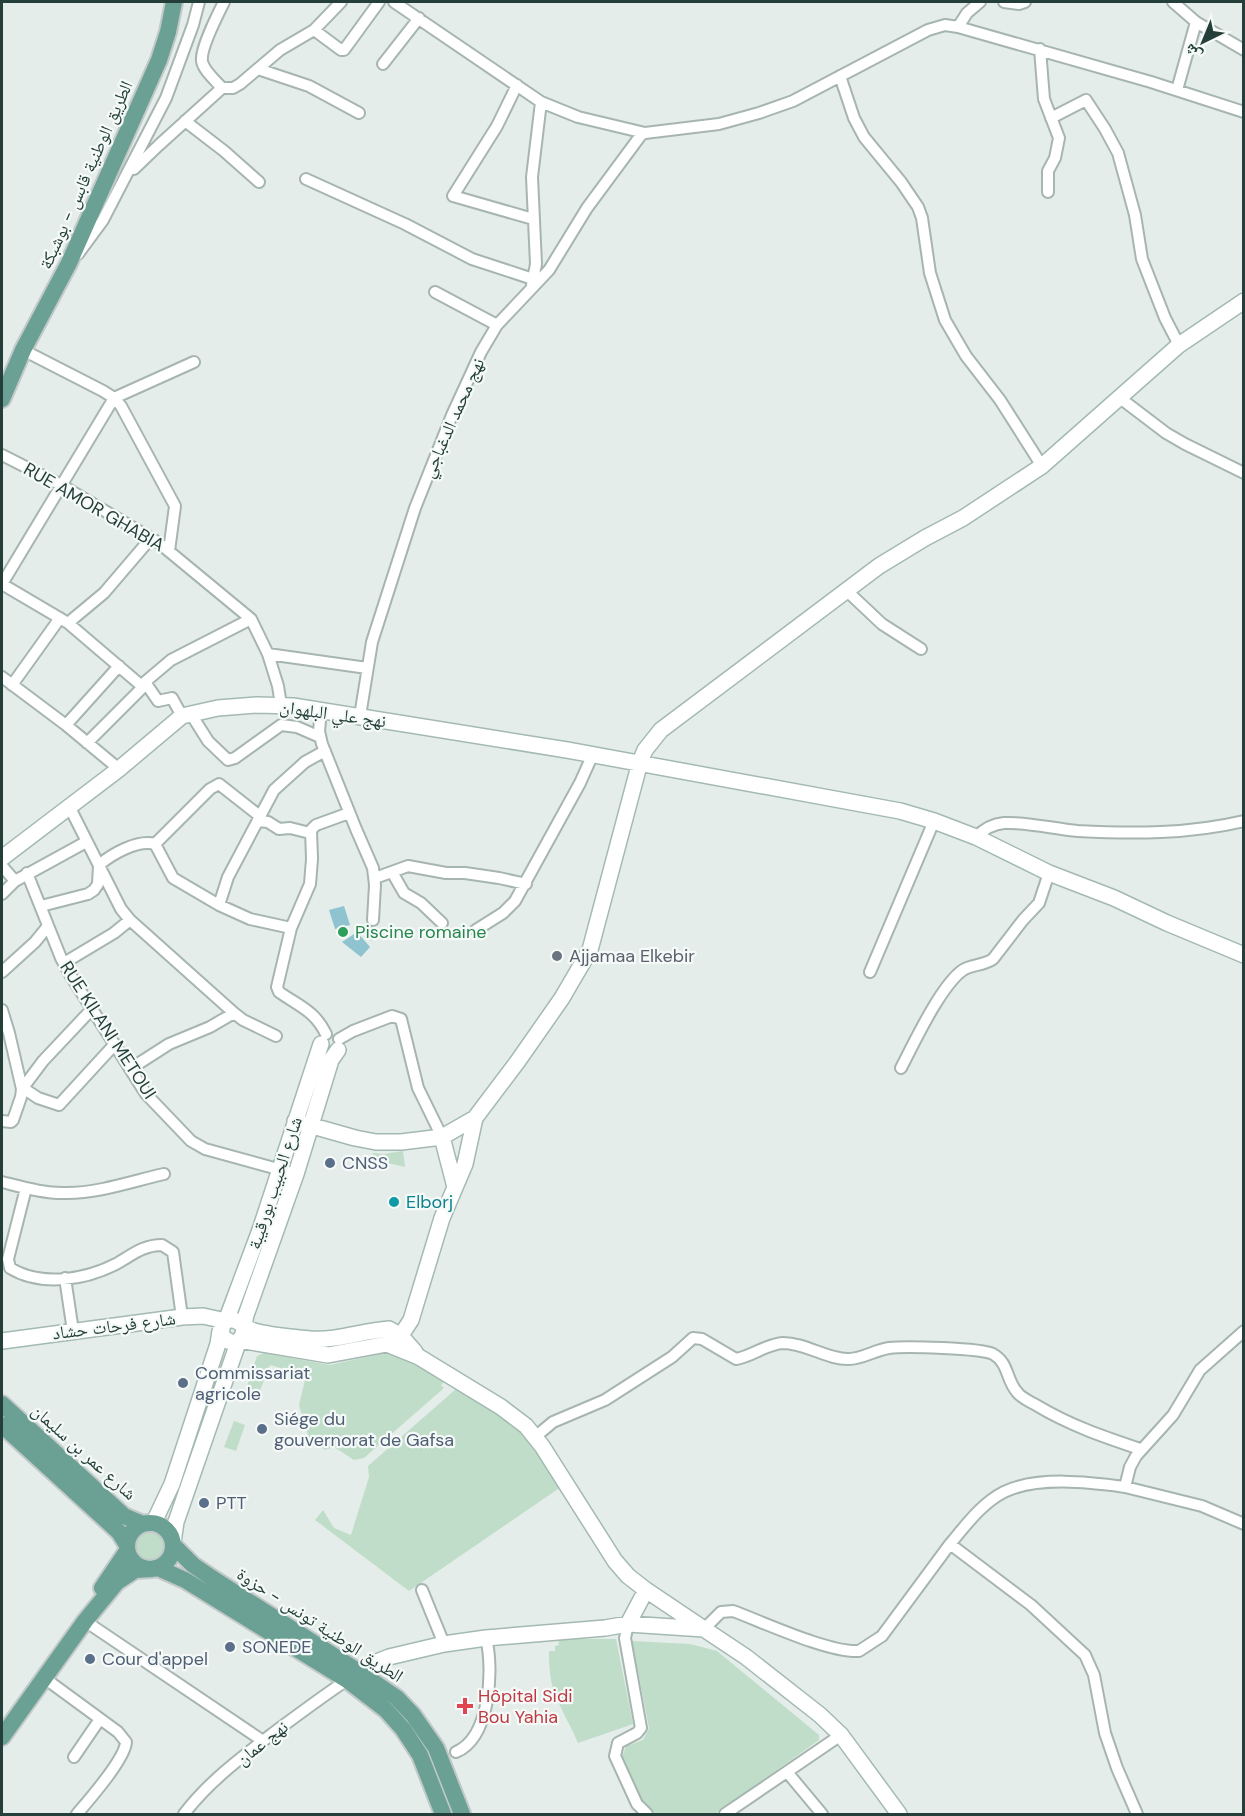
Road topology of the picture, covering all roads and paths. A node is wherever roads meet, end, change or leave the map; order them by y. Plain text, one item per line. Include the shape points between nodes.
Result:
1 (174, 2) edge
2 (199, 2) edge
3 (224, 2) edge
4 (341, 2) edge
5 (379, 2) edge
6 (394, 2) edge
7 (980, 2) edge
8 (1004, 2) edge
9 (1025, 2) edge
10 (1173, 2) edge
11 (418, 18) junction
12 (1196, 22) junction
13 (958, 27) junction
14 (314, 30) junction
15 (1040, 49) junction
16 (1244, 50) edge
17 (383, 64) dead end
18 (258, 69) junction
19 (840, 76) junction
20 (517, 85) junction
21 (222, 88) junction
22 (1177, 90) junction
23 (541, 102) junction
24 (1243, 110) edge
25 (359, 112) dead end
26 (1051, 118) junction
27 (185, 121) junction
28 (645, 133) junction
29 (306, 179) dead end
30 (124, 180) junction
31 (259, 182) dead end
32 (1048, 192) dead end
33 (532, 219) junction
34 (69, 263) junction
35 (533, 284) junction
36 (435, 292) dead end
37 (1244, 301) edge
38 (497, 325) junction
39 (1179, 345) junction
40 (21, 355) junction
41 (194, 362) dead end
42 (2, 364) edge
43 (114, 398) junction
44 (1120, 398) junction
45 (2, 399) edge
46 (2, 455) edge
47 (1042, 466) junction
48 (1244, 473) edge
49 (61, 485) junction
50 (151, 538) junction
51 (169, 551) junction
52 (2, 584) edge
53 (847, 591) junction
54 (251, 619) junction
55 (64, 621) junction
56 (921, 649) dead end
57 (268, 654) junction
58 (119, 666) junction
59 (367, 669) junction
60 (2, 677) edge
61 (12, 685) junction
62 (144, 685) junction
63 (281, 705) junction
64 (321, 711) junction
65 (186, 715) junction
66 (360, 716) junction
67 (66, 725) junction
68 (320, 737) junction
69 (87, 743) junction
70 (325, 751) junction
71 (593, 754) junction
72 (640, 762) junction
73 (119, 769) junction
74 (69, 806) junction
75 (349, 813) junction
76 (260, 819) junction
77 (934, 821) junction
78 (1244, 821) edge
79 (310, 833) junction
80 (976, 837) junction
81 (86, 842) junction
82 (154, 844) junction
83 (2, 858) edge
84 (99, 865) junction
85 (2, 866) edge
86 (392, 872) junction
87 (27, 873) junction
88 (1049, 873) junction
89 (375, 878) junction
90 (15, 881) junction
91 (526, 884) junction
92 (2, 894) edge
93 (219, 905) junction
94 (41, 906) junction
95 (130, 920) junction
96 (373, 920) dead end
97 (442, 923) dead end
98 (48, 926) junction
99 (291, 928) junction
100 (476, 930) dead end
101 (1244, 955) edge
102 (64, 963) junction
103 (2, 972) edge
104 (870, 972) dead end
105 (2, 1010) edge
106 (91, 1010) junction
107 (234, 1013) junction
108 (276, 1036) dead end
109 (323, 1039) junction
110 (115, 1044) junction
111 (339, 1044) junction
112 (901, 1068) dead end
113 (130, 1069) junction
114 (22, 1089) junction
115 (475, 1118) junction
116 (2, 1121) edge
117 (295, 1121) junction
118 (311, 1126) junction
119 (442, 1137) junction
120 (280, 1169) junction
121 (164, 1174) dead end
122 (296, 1174) junction
123 (2, 1182) edge
124 (455, 1186) junction
125 (26, 1188) junction
126 (65, 1278) junction
127 (182, 1317) junction
128 (223, 1326) junction
129 (73, 1330) junction
130 (1244, 1331) edge
131 (241, 1333) junction
132 (2, 1341) edge
133 (398, 1341) junction
134 (206, 1381) junction
135 (224, 1387) junction
136 (2, 1404) edge
137 (2, 1425) edge
138 (191, 1426) junction
139 (207, 1432) junction
140 (535, 1437) junction
141 (1140, 1449) junction
142 (1125, 1487) junction
143 (148, 1524) junction
144 (1244, 1524) edge
145 (173, 1544) junction
146 (950, 1544) junction
147 (127, 1548) junction
148 (155, 1569) junction
149 (422, 1590) dead end
150 (646, 1590) junction
151 (85, 1621) junction
152 (628, 1624) junction
153 (704, 1629) junction
154 (486, 1638) junction
155 (444, 1644) junction
156 (353, 1676) junction
157 (44, 1677) junction
158 (100, 1719) junction
159 (841, 1735) junction
160 (2, 1737) edge
161 (263, 1741) junction
162 (456, 1752) dead end
163 (74, 1757) dead end
164 (787, 1772) junction
165 (732, 1813) edge
166 (77, 1815) edge
167 (184, 1815) edge
168 (444, 1815) edge
169 (462, 1815) edge
170 (647, 1815) edge
171 (822, 1815) edge
172 (899, 1815) edge
173 (1137, 1815) edge

1 - 34 main road, الطريق الوطنية قابس - بوشبكة via 159,60
2 - 30 street via 166,98
3 - 21 street via 201,58
4 - 14 street
5 - 14 street via 344,50
6 - 11 street
7 - 13 street
8 - 9 street
10 - 12 street
11 - 17 street
11 - 20 street
12 - 16 street
12 - 22 street
13 - 15 street
13 - 19 street via 928,30
14 - 18 street via 280,50
15 - 22 street
15 - 26 street via 1044,99
18 - 21 street via 233,88
18 - 25 street via 309,86
19 - 28 street via 793,101 759,113 719,124
19 - 47 street via 864,137 918,207 932,282 945,320
20 - 23 street
20 - 33 street via 497,126 453,196
21 - 27 street
22 - 24 street
23 - 28 street via 578,117
23 - 33 street via 532,177
26 - 32 street via 1059,138 1048,171
26 - 39 street via 1086,99 1105,129 1126,180 1142,259
27 - 30 street
27 - 31 street
28 - 35 street, نهج محمد الدغباجي via 587,208 549,270
29 - 35 street
30 - 34 street via 89,242
33 - 35 street via 536,264
34 - 40 main road, الطريق الوطنية قابس - بوشبكة
35 - 38 street, نهج محمد الدغباجي
36 - 38 street
37 - 39 street
38 - 59 street, نهج محمد الدغباجي via 452,415 421,491
39 - 44 street
40 - 42 main road
40 - 43 street
40 - 45 main road, الطريق الوطنية قابس - بوشبكة
41 - 43 street
43 - 49 street
43 - 51 street via 175,506
44 - 47 street
44 - 48 street via 1166,433
46 - 49 street, RUE AMOR GHABIA
47 - 53 street via 963,518 879,566
49 - 50 street, RUE AMOR GHABIA
49 - 52 street
50 - 51 street, RUE AMOR GHABIA
50 - 55 street via 104,593
51 - 54 street, RUE AMOR GHABIA
52 - 55 street
53 - 56 street via 882,624
53 - 72 street via 670,723 650,744
54 - 57 street, RUE AMOR GHABIA
54 - 62 street via 171,660
55 - 58 street
55 - 61 street
57 - 59 street
57 - 63 street, RUE AMOR GHABIA
58 - 62 street
58 - 67 street
59 - 66 street, نهج محمد الدغباجي
60 - 61 street
61 - 67 street
62 - 65 street via 158,701 172,698
62 - 69 street
63 - 64 street, نهج علي البلهوان
63 - 65 street, نهج علي البلهوان via 218,708
64 - 66 street, نهج علي البلهوان
64 - 68 street
65 - 68 street via 228,760 281,725
65 - 73 street, نهج علي البلهوان
66 - 71 street, نهج علي البلهوان
67 - 69 street
68 - 70 street
69 - 73 street
70 - 75 street
70 - 76 street via 305,762 274,790
71 - 72 street, نهج علي البلهوان
71 - 91 street
72 - 77 street, نهج علي البلهوان via 865,804
72 - 115 street via 590,950 562,998
73 - 74 street, نهج علي البلهوان
74 - 81 street
74 - 83 street, نهج علي البلهوان
75 - 79 street via 316,825
75 - 89 street
76 - 79 street via 279,829
76 - 82 street via 219,784
76 - 93 street via 228,877
77 - 80 street, نهج علي البلهوان
77 - 104 street
78 - 80 street via 1208,829 1146,834 1006,823 987,827
79 - 99 street via 310,884
80 - 88 street, نهج علي البلهوان
81 - 84 street
81 - 87 street
82 - 84 street via 139,844
82 - 93 street via 173,878
84 - 94 street via 94,890
84 - 95 street
85 - 90 street
86 - 89 street
86 - 91 street via 408,866
86 - 97 street via 404,892
87 - 90 street
87 - 94 street, RUE KILANI METOUI
88 - 101 street, نهج علي البلهوان
88 - 112 street via 1039,903 993,959 962,970 947,987
89 - 96 street
90 - 92 street
91 - 100 street via 510,908
93 - 99 street via 249,919
94 - 98 street, RUE KILANI METOUI
95 - 102 street
95 - 107 street
98 - 102 street, RUE KILANI METOUI
98 - 103 street
99 - 109 street via 277,987 320,1021
102 - 106 street, RUE KILANI METOUI
105 - 114 street
106 - 110 street, RUE KILANI METOUI
106 - 114 street
107 - 108 street
107 - 113 street via 169,1044
109 - 111 street via 335,1034
109 - 111 street via 326,1052 332,1053
109 - 117 street, شارع الحبيب بورقيبة
110 - 113 street, RUE KILANI METOUI
110 - 114 street via 59,1105
111 - 118 street, شارع الحبيب بورقيبة
111 - 119 street via 353,1031 392,1016 401,1019 418,1088
113 - 120 street, RUE KILANI METOUI via 146,1094 191,1141 206,1149
114 - 116 street via 13,1120
115 - 119 street
115 - 124 street via 465,1164
117 - 118 street
117 - 120 street, شارع الحبيب بورقيبة
118 - 119 street via 376,1142
118 - 122 street, شارع الحبيب بورقيبة
119 - 124 street
120 - 122 street, RUE KILANI METOUI
120 - 128 street, شارع الحبيب بورقيبة
121 - 125 street via 80,1193
122 - 131 street, شارع الحبيب بورقيبة
123 - 125 street
124 - 133 street via 411,1320
125 - 126 street via 8,1265 29,1277
126 - 127 street via 102,1271 138,1249 165,1246 173,1252
126 - 129 street
127 - 128 street, شارع فرحات حشاد via 203,1316
127 - 129 street, شارع فرحات حشاد
128 - 131 street via 234,1319
128 - 131 street via 223,1338 228,1342
128 - 134 street, شارع الحبيب بورقيبة
129 - 132 street, شارع فرحات حشاد
130 - 141 street via 1200,1370 1173,1415
131 - 133 street via 328,1355
131 - 135 street, شارع الحبيب بورقيبة
133 - 140 street via 501,1407
134 - 135 street
134 - 138 street, شارع الحبيب بورقيبة
135 - 139 street, شارع الحبيب بورقيبة
136 - 143 main road, شارع عمر بن سليمان via 124,1516
137 - 147 main road, شارع عمر بن سليمان via 119,1532
138 - 139 street
138 - 143 street, شارع الحبيب بورقيبة via 172,1484
139 - 145 street, شارع الحبيب بورقيبة via 176,1522
140 - 141 street via 553,1422 605,1400 696,1338 736,1359 782,1343 845,1359 888,1348 986,1352 1005,1365 1020,1395 1094,1434
140 - 150 street via 615,1561
141 - 142 street
142 - 144 street via 1194,1503
142 - 146 street via 1055,1483 1014,1488 986,1504
143 - 145 main road via 166,1530
143 - 147 main road via 132,1532
145 - 148 main road via 167,1562
145 - 156 main road, الطريق الوطنية تونس - حزوة via 193,1565
146 - 153 street via 882,1636 859,1651 808,1640 733,1611 721,1612
146 - 173 street via 1031,1605 1085,1655 1094,1674 1105,1732
147 - 148 main road via 136,1565
147 - 151 main road
148 - 151 main road via 135,1570 122,1578
148 - 156 main road, الطريق الوطنية تونس - حزوة via 185,1580
149 - 155 street
150 - 152 street
150 - 153 street
151 - 157 main road
151 - 161 street
152 - 153 street
152 - 154 street
152 - 170 street via 625,1638 641,1728 618,1743 615,1756 637,1804
153 - 159 street via 756,1664
154 - 155 street
154 - 162 street via 491,1682 487,1703 469,1743
155 - 156 street via 389,1657
156 - 161 street, نهج عمان
156 - 168 main road, الطريق الوطنية تونس - حزوة via 403,1729 420,1755
156 - 169 main road, الطريق الوطنية تونس - حزوة via 397,1698 425,1730
157 - 158 street
157 - 160 main road
158 - 163 street
158 - 166 street via 123,1737 126,1745
159 - 164 street
159 - 172 street
161 - 167 street, نهج عمان via 208,1786
164 - 165 street
164 - 171 street

